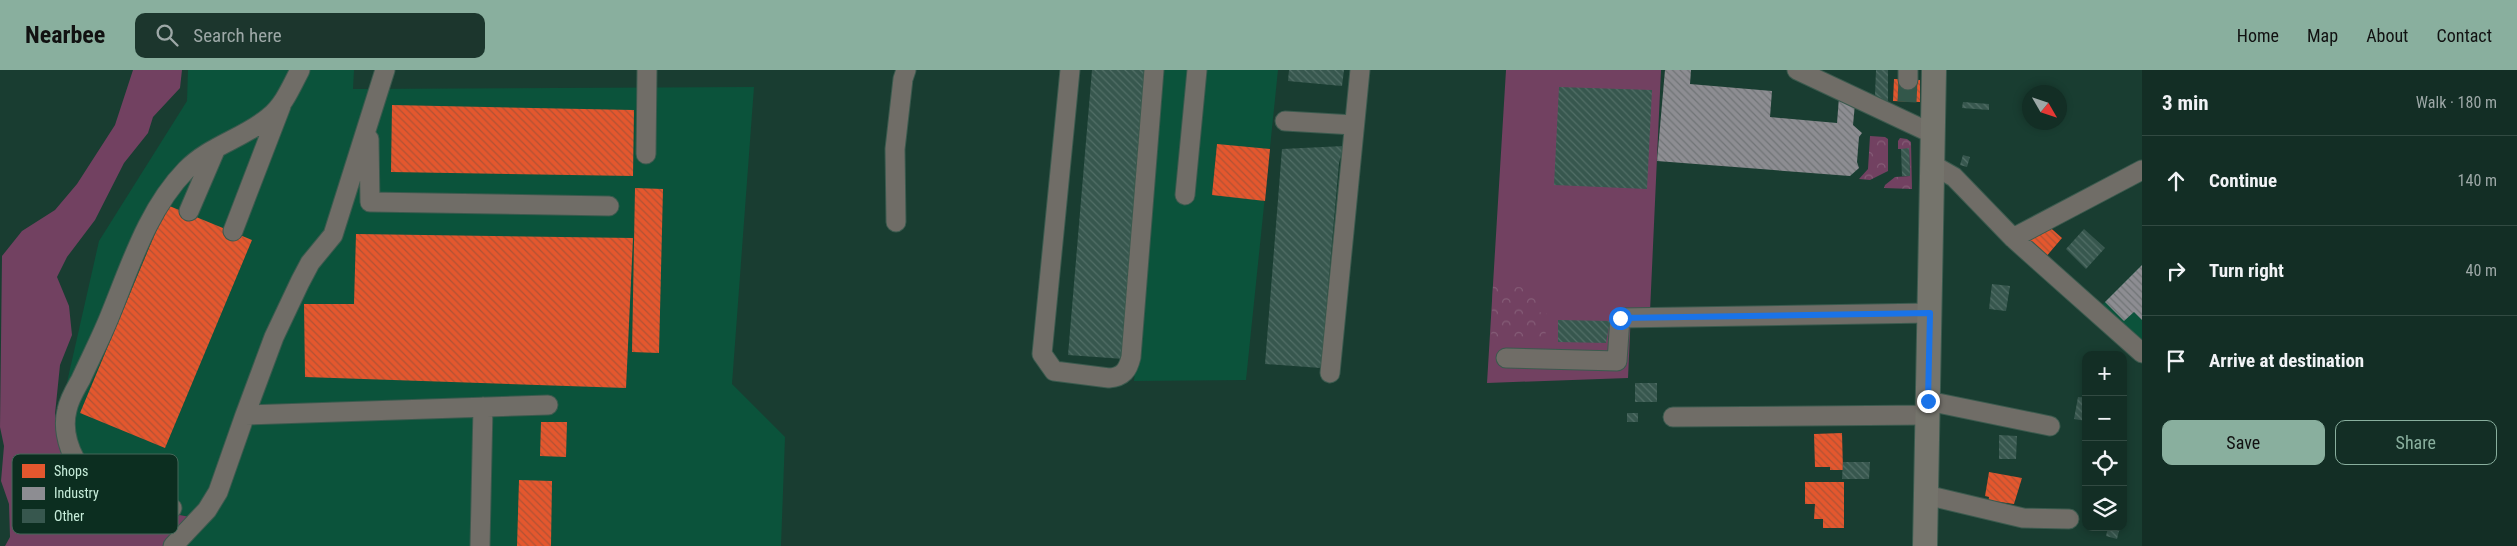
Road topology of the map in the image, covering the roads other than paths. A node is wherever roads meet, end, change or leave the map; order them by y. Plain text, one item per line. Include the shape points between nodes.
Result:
1 (300, 70) edge
2 (386, 70) edge
3 (647, 70) edge
4 (906, 70) edge
5 (1070, 70) edge
6 (1154, 70) edge
7 (1197, 70) edge
8 (1360, 70) edge
9 (1798, 70) edge
10 (1934, 70) edge
11 (283, 102) junction
12 (1907, 102) tunnel mouth
13 (1285, 121) dead end
14 (1907, 121) junction
15 (368, 123) junction
16 (1354, 126) junction
17 (1931, 133) junction
18 (216, 148) junction
19 (646, 154) dead end
20 (1931, 164) junction
21 (2142, 170) edge
22 (1186, 196) dead end
23 (609, 206) dead end
24 (189, 211) dead end
25 (896, 222) dead end
26 (233, 231) dead end
27 (2012, 238) junction
28 (1930, 313) junction
29 (2142, 353) edge
30 (1506, 358) dead end
31 (1330, 373) dead end
32 (548, 405) dead end
33 (483, 407) junction
34 (1928, 408) junction
35 (245, 414) junction
36 (1673, 417) dead end
37 (2050, 426) dead end
38 (73, 454) edge
39 (1926, 495) junction
40 (2069, 519) dead end
41 (173, 546) edge
42 (480, 546) edge
43 (1925, 546) edge

1 - 11 street
2 - 15 street
3 - 19 street
4 - 25 street via 894,149
5 - 6 street via 1042,354 1054,371 1109,378 1124,373 1131,357
7 - 22 street
8 - 16 street
9 - 14 street
10 - 17 main road
11 - 18 street via 268,118
11 - 26 street
12 - 14 street
13 - 16 street
14 - 17 street
15 - 23 street via 370,202
15 - 35 street via 334,235 310,263 300,282 267,354
16 - 31 street
17 - 20 main road
18 - 24 street
18 - 38 street via 186,170 158,206 144,234 67,408 64,425
20 - 27 street via 1954,177
20 - 28 main road
21 - 27 street
27 - 29 street
28 - 30 street via 1620,318 1617,361
28 - 34 main road
32 - 33 street
33 - 35 street
33 - 42 street
34 - 36 street
34 - 37 street
34 - 39 main road
35 - 41 street via 218,492 207,510
39 - 40 street via 2023,518
39 - 43 main road

